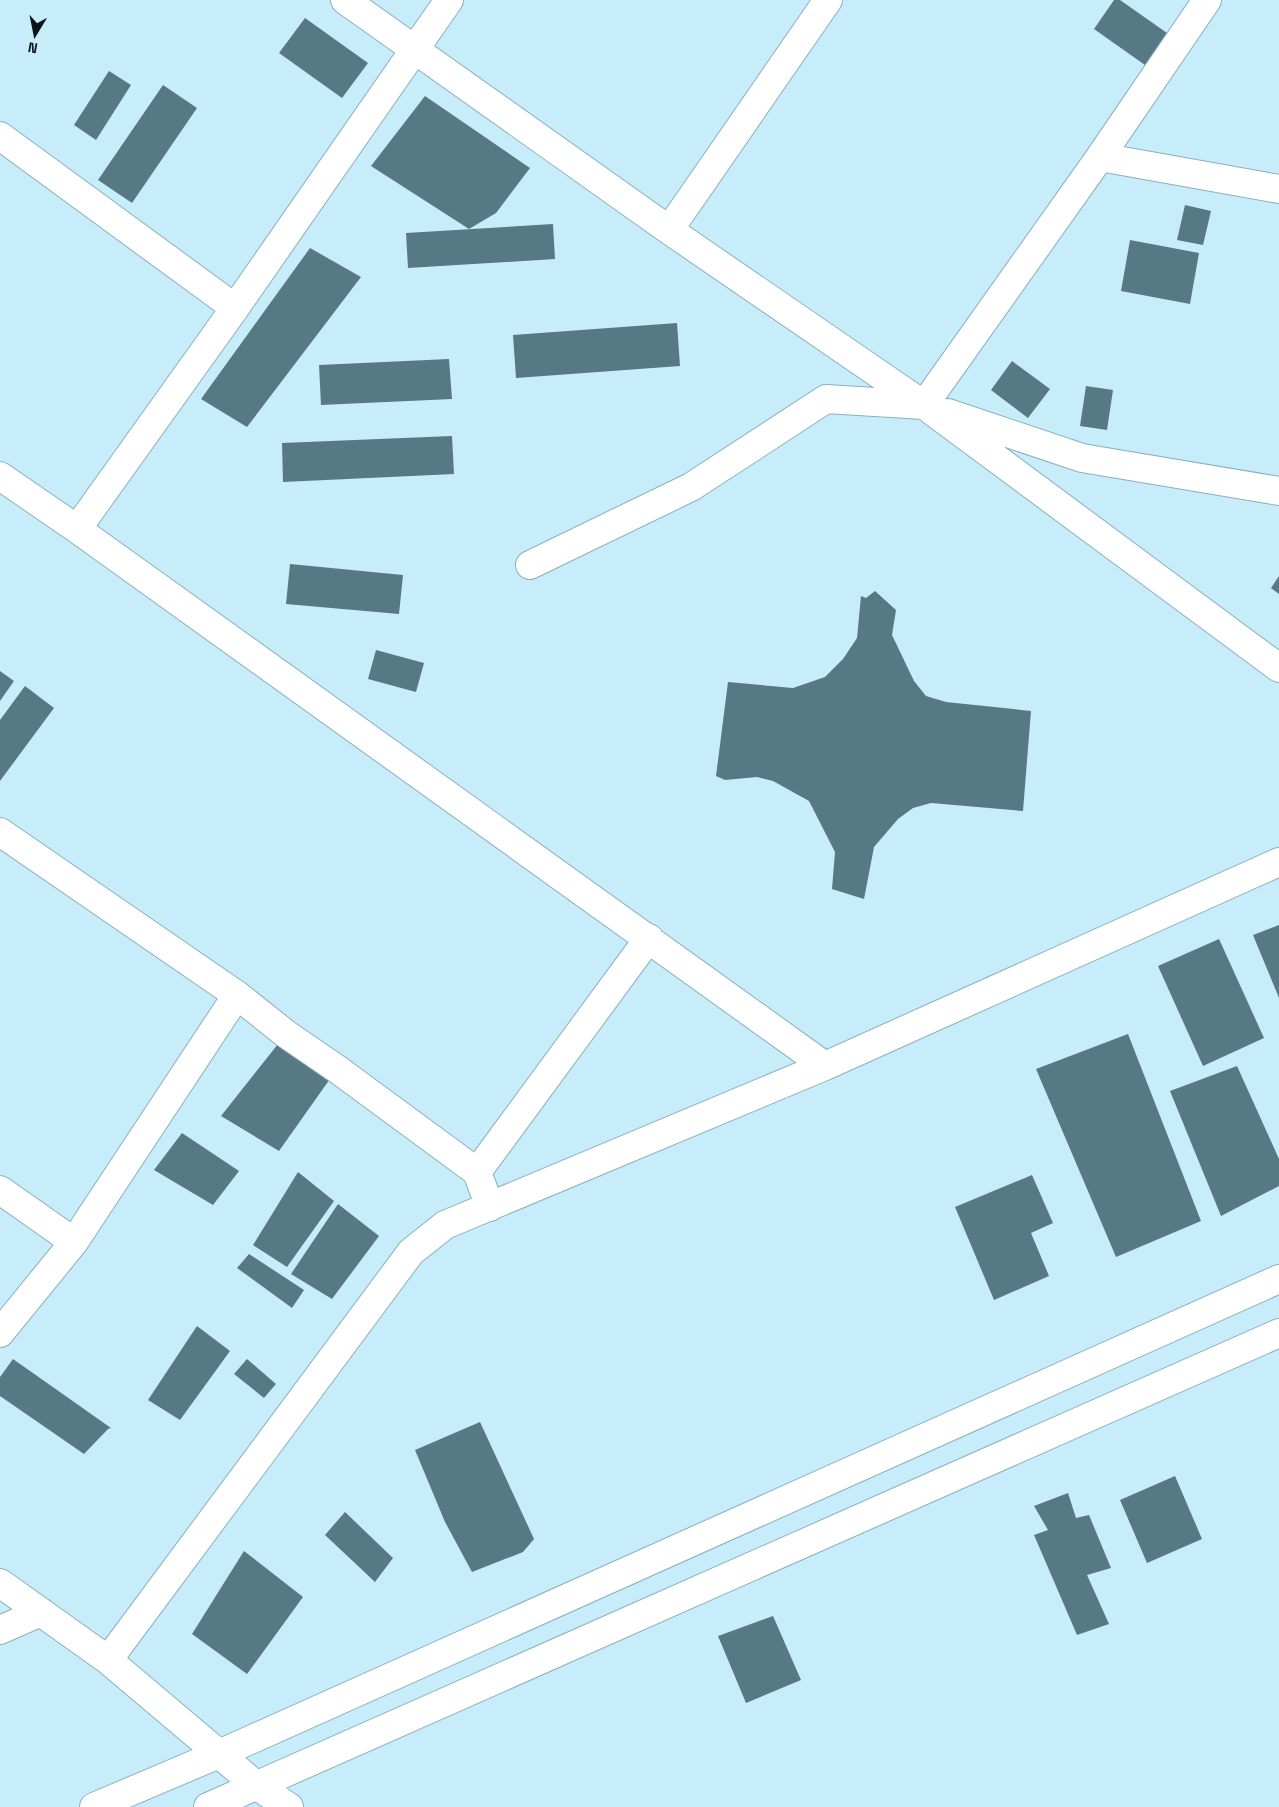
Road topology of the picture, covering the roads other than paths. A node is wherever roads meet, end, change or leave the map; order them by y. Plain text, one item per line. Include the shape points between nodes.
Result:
1 (345, 0) edge
2 (449, 0) edge
3 (828, 0) edge
4 (1208, 0) edge
5 (415, 49) junction
6 (0, 136) edge
7 (1100, 158) junction
8 (1279, 189) edge
9 (669, 230) junction
10 (235, 308) junction
11 (924, 405) junction
12 (0, 476) edge
13 (1279, 491) edge
14 (77, 529) junction
15 (530, 565) dead end
16 (1279, 668) edge
17 (0, 832) edge
18 (1279, 862) edge
19 (649, 938) junction
20 (238, 995) junction
21 (825, 1066) junction
22 (477, 1172) junction
23 (0, 1190) edge
24 (490, 1207) junction
25 (74, 1242) junction
26 (1279, 1279) edge
27 (0, 1333) edge
28 (1279, 1333) edge
29 (0, 1583) edge
30 (42, 1612) junction
31 (0, 1630) edge
32 (108, 1660) junction
33 (219, 1754) junction
34 (257, 1786) junction
35 (94, 1807) edge
36 (208, 1807) edge
37 (289, 1807) edge

1 - 5 street
2 - 5 street
3 - 9 street
4 - 7 street
5 - 9 street
5 - 10 street
6 - 10 street
7 - 8 street
7 - 11 street
9 - 11 street
10 - 14 street
11 - 13 street via 1082,458
11 - 15 street via 826,399 691,487
11 - 16 street
12 - 14 street
14 - 19 street
17 - 20 street
18 - 21 street
19 - 21 street
19 - 22 street
20 - 22 street via 286,1034
20 - 25 street
21 - 24 street
22 - 24 street
23 - 25 street
24 - 32 street via 445,1225 411,1252
25 - 27 street
26 - 33 street
28 - 34 street
29 - 30 street
30 - 31 street
30 - 32 street
32 - 33 street
33 - 34 street
33 - 35 street
34 - 36 street
34 - 37 street

